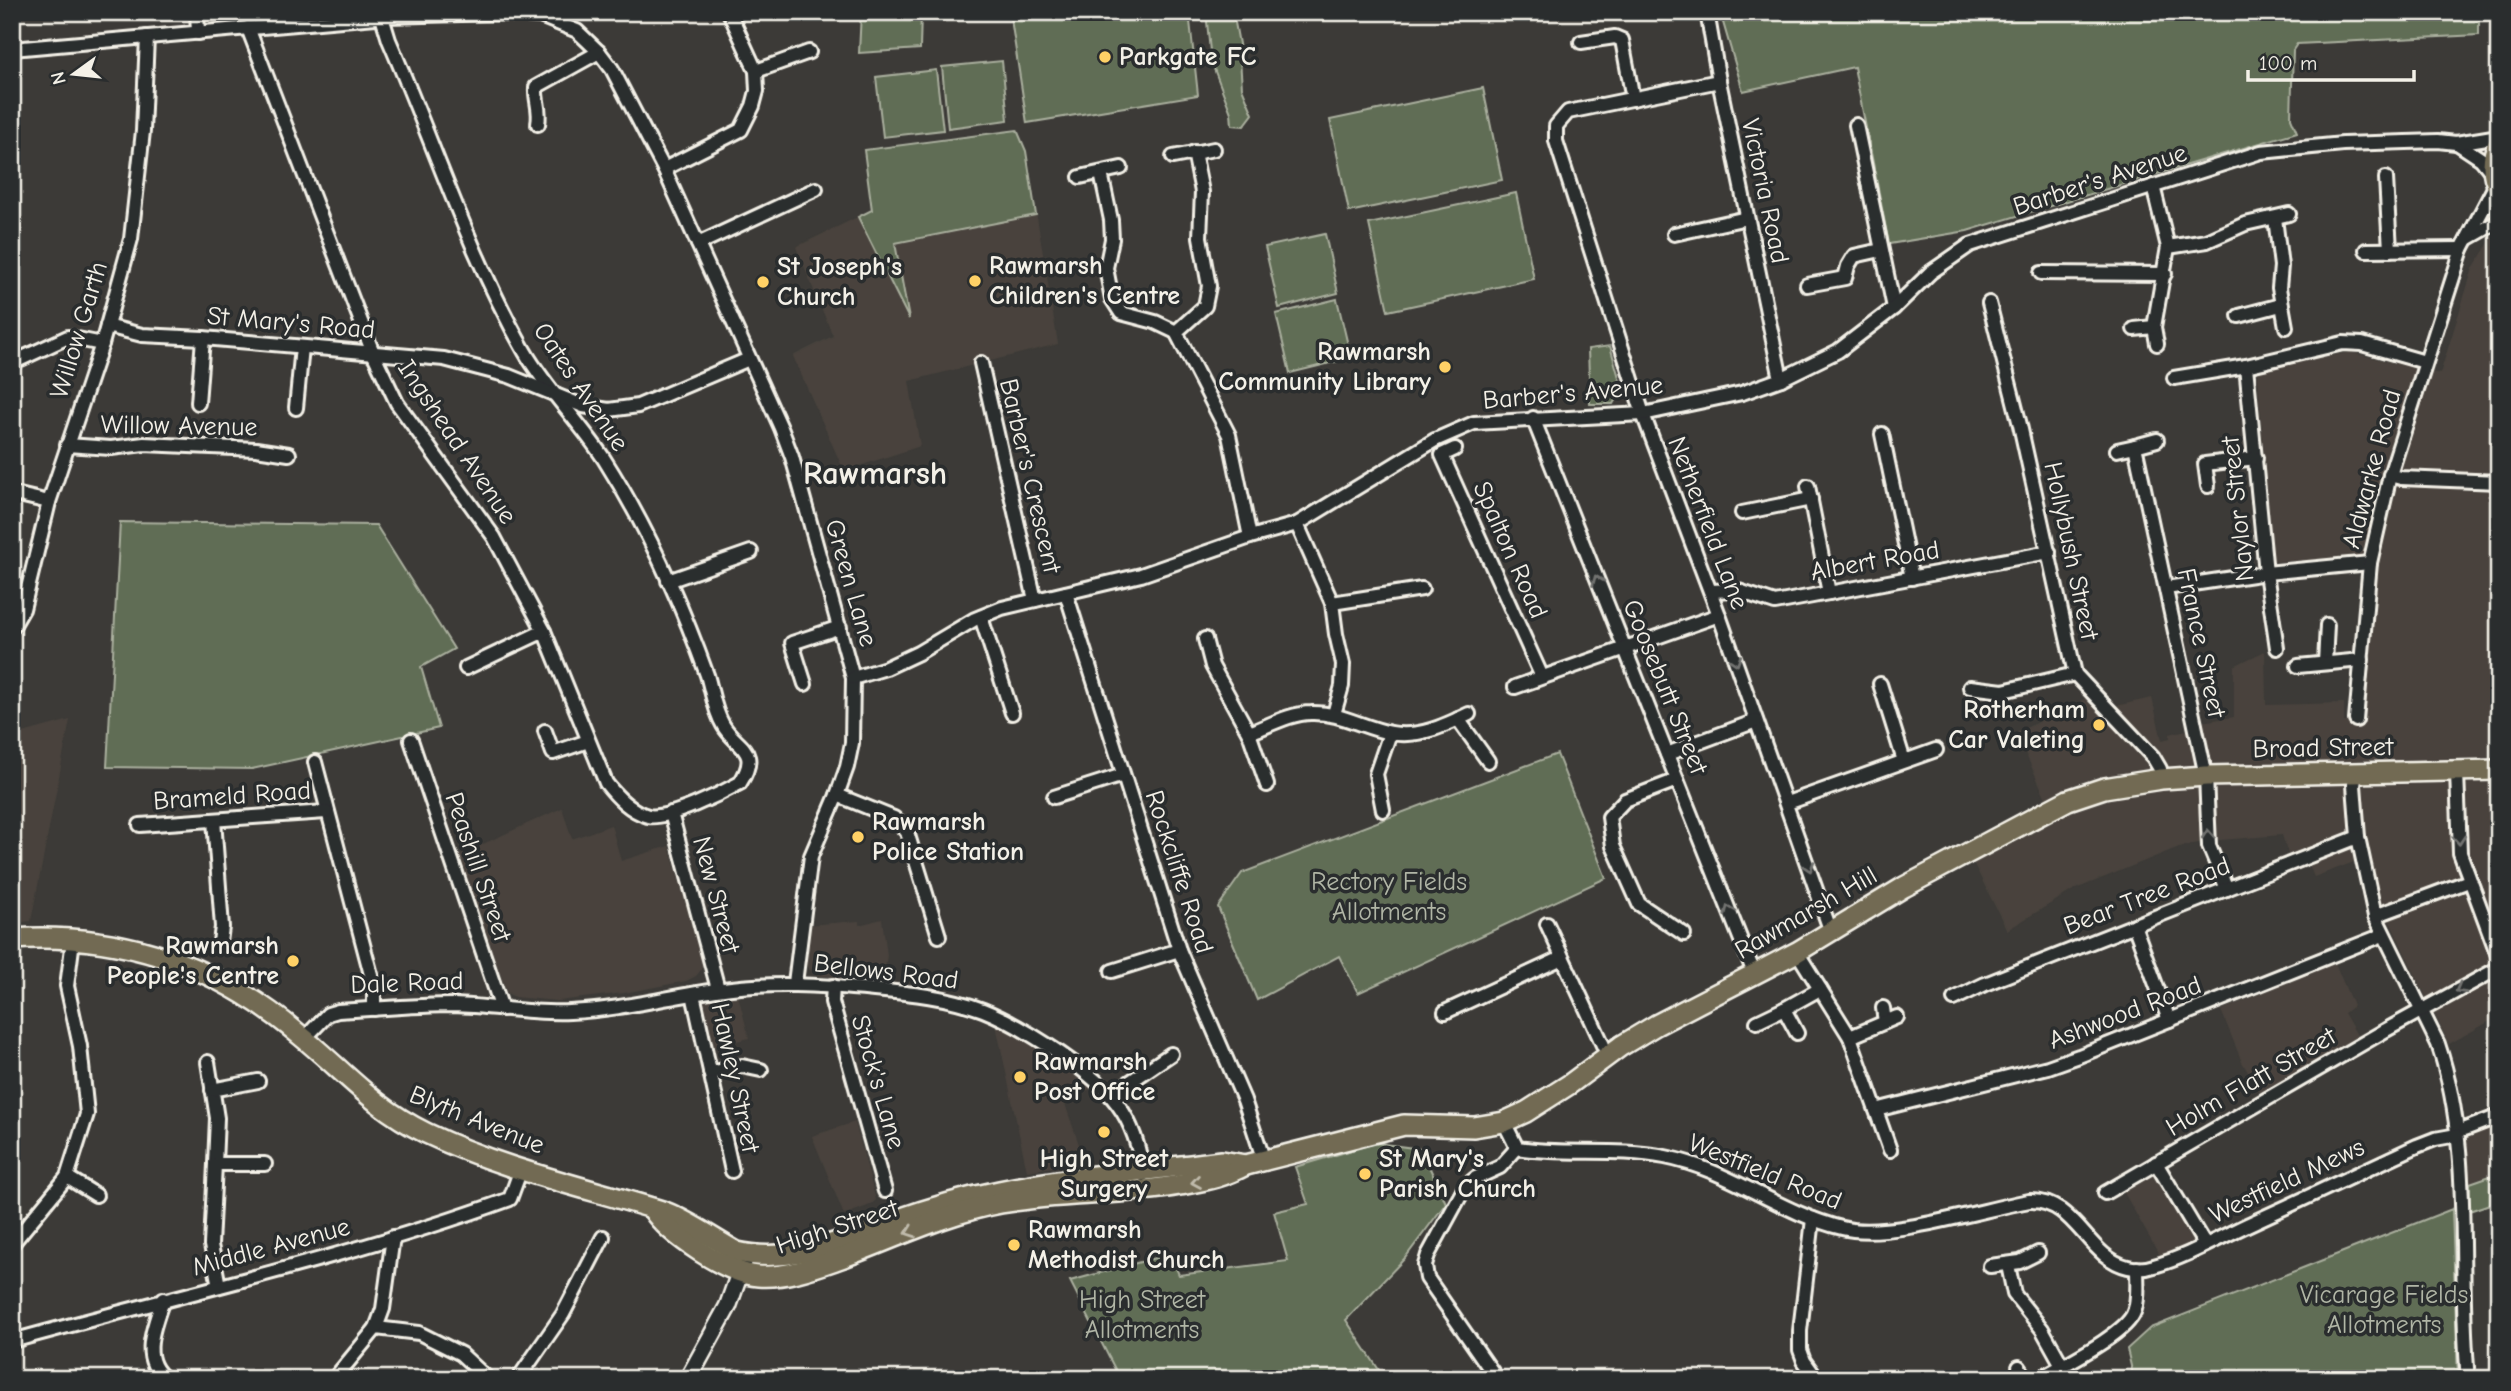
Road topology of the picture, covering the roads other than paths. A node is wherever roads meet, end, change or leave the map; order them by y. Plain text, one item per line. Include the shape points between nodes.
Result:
1 (197, 12) edge
2 (729, 12) edge
3 (1707, 12) edge
4 (540, 14) edge
5 (382, 17) junction
6 (248, 28) junction
7 (198, 33) junction
8 (147, 37) junction
9 (1581, 42) dead end
10 (12, 49) edge
11 (599, 52) junction
12 (809, 52) dead end
13 (756, 71) junction
14 (1719, 81) junction
15 (1633, 99) junction
16 (538, 124) dead end
17 (1856, 125) dead end
18 (2499, 136) edge
19 (2499, 142) edge
20 (2456, 143) junction
21 (1214, 149) dead end
22 (1194, 152) junction
23 (1173, 157) dead end
24 (1121, 168) dead end
25 (664, 169) junction
26 (1101, 173) junction
27 (1080, 177) dead end
28 (2386, 178) dead end
29 (2496, 183) edge
30 (2153, 186) junction
31 (816, 188) dead end
32 (2289, 214) dead end
33 (1747, 218) junction
34 (2276, 218) junction
35 (2499, 221) edge
36 (1674, 233) dead end
37 (698, 244) junction
38 (2466, 244) junction
39 (2168, 247) junction
40 (1881, 250) junction
41 (2366, 250) dead end
42 (2390, 250) junction
43 (2041, 273) dead end
44 (2165, 274) junction
45 (1807, 285) dead end
46 (1989, 303) dead end
47 (2281, 305) junction
48 (1894, 309) junction
49 (2239, 316) dead end
50 (107, 326) junction
51 (2154, 327) junction
52 (2286, 327) dead end
53 (2134, 329) dead end
54 (1176, 332) junction
55 (203, 338) junction
56 (102, 344) junction
57 (2157, 344) dead end
58 (302, 347) junction
59 (373, 353) junction
60 (749, 359) junction
61 (2425, 362) junction
62 (12, 363) edge
63 (981, 363) dead end
64 (2246, 366) junction
65 (2174, 378) dead end
66 (1782, 379) junction
67 (560, 398) junction
68 (198, 403) dead end
69 (296, 408) dead end
70 (1643, 414) junction
71 (1533, 418) junction
72 (1882, 434) dead end
73 (2157, 440) dead end
74 (67, 445) junction
75 (2135, 446) junction
76 (1455, 449) dead end
77 (2117, 450) dead end
78 (289, 454) dead end
79 (2256, 458) junction
80 (2390, 475) junction
81 (2499, 482) edge
82 (1808, 485) dead end
83 (2208, 486) dead end
84 (12, 498) edge
85 (1811, 499) junction
86 (49, 502) junction
87 (1742, 513) dead end
88 (1297, 524) junction
89 (1250, 537) junction
90 (751, 552) dead end
91 (2049, 552) junction
92 (2370, 563) junction
93 (2266, 573) junction
94 (1912, 578) junction
95 (668, 581) junction
96 (2166, 588) junction
97 (1422, 589) dead end
98 (1710, 591) junction
99 (1066, 593) junction
100 (1829, 593) junction
101 (1035, 600) junction
102 (1332, 603) junction
103 (1719, 615) junction
104 (981, 617) junction
105 (2327, 625) dead end
106 (841, 626) junction
107 (12, 628) edge
108 (544, 631) junction
109 (1205, 639) dead end
110 (2277, 648) dead end
111 (1625, 649) junction
112 (2362, 660) junction
113 (2325, 663) junction
114 (2298, 666) dead end
115 (466, 668) dead end
116 (2075, 674) junction
117 (1542, 677) junction
118 (853, 678) junction
119 (805, 684) dead end
120 (1880, 684) dead end
121 (1515, 687) dead end
122 (1970, 687) dead end
123 (1012, 713) dead end
124 (1334, 714) junction
125 (2356, 720) dead end
126 (1756, 721) junction
127 (545, 731) dead end
128 (1249, 733) junction
129 (1390, 733) junction
130 (411, 740) dead end
131 (588, 741) junction
132 (1936, 750) dead end
133 (1667, 754) junction
134 (1488, 761) dead end
135 (1904, 761) junction
136 (315, 762) dead end
137 (2499, 770) edge
138 (2457, 772) junction
139 (2356, 773) junction
140 (1123, 775) junction
141 (2206, 776) junction
142 (1677, 780) junction
143 (2155, 780) junction
144 (1267, 785) dead end
145 (837, 795) junction
146 (1054, 797) dead end
147 (1787, 803) junction
148 (1383, 810) dead end
149 (326, 812) junction
150 (671, 813) junction
151 (214, 820) junction
152 (140, 825) dead end
153 (2358, 837) junction
154 (2469, 881) junction
155 (2227, 889) junction
156 (2375, 916) junction
157 (1546, 924) dead end
158 (2134, 925) junction
159 (1831, 932) junction
160 (1684, 934) dead end
161 (2383, 935) junction
162 (939, 936) dead end
163 (12, 939) edge
164 (73, 940) junction
165 (220, 942) dead end
166 (1179, 950) junction
167 (1797, 952) junction
168 (1562, 958) junction
169 (2499, 958) edge
170 (2499, 968) edge
171 (1112, 971) dead end
172 (1754, 973) junction
173 (795, 983) junction
174 (833, 986) junction
175 (719, 989) junction
176 (1820, 989) junction
177 (693, 994) junction
178 (1954, 999) dead end
179 (1883, 1008) dead end
180 (374, 1009) junction
181 (502, 1009) junction
182 (1784, 1009) junction
183 (2420, 1011) junction
184 (1445, 1012) dead end
185 (1897, 1017) dead end
186 (2169, 1020) junction
187 (1758, 1022) dead end
188 (1885, 1023) junction
189 (1797, 1033) dead end
190 (1850, 1037) junction
191 (304, 1039) junction
192 (1171, 1054) dead end
193 (1608, 1056) junction
194 (208, 1062) dead end
195 (761, 1070) dead end
196 (710, 1073) junction
197 (258, 1082) dead end
198 (212, 1090) junction
199 (1111, 1095) junction
200 (1876, 1110) junction
201 (2499, 1116) edge
202 (1504, 1122) junction
203 (2461, 1132) junction
204 (1517, 1148) junction
205 (1890, 1150) dead end
206 (1255, 1163) junction
207 (2156, 1163) junction
208 (215, 1164) junction
209 (265, 1164) dead end
210 (522, 1170) junction
211 (732, 1171) dead end
212 (67, 1177) junction
213 (1143, 1182) junction
214 (885, 1191) dead end
215 (2105, 1193) dead end
216 (96, 1195) dead end
217 (653, 1210) joint
218 (1813, 1219) junction
219 (393, 1237) junction
220 (603, 1237) dead end
221 (12, 1244) edge
222 (2205, 1245) junction
223 (2038, 1253) dead end
224 (744, 1264) junction
225 (2008, 1265) junction
226 (1990, 1266) dead end
227 (2137, 1268) junction
228 (219, 1286) junction
229 (163, 1299) junction
230 (376, 1328) junction
231 (12, 1341) edge
232 (2062, 1365) junction
233 (2019, 1367) dead end
234 (166, 1379) edge
235 (334, 1379) edge
236 (488, 1379) edge
237 (518, 1379) edge
238 (688, 1379) edge
239 (1497, 1379) edge
240 (1817, 1379) edge
241 (2027, 1379) edge
242 (2039, 1379) edge
243 (2468, 1379) edge

1 - 7 street
2 - 13 street
3 - 14 street, Victoria Road
4 - 5 street, Green Lane
4 - 11 street, Green Lane via 577,31
5 - 6 street, Green Lane
5 - 67 street, Oates Avenue via 498,300 526,354
6 - 7 street, Green Lane
6 - 59 street, Ingshead Avenue
7 - 8 street, Green Lane
8 - 10 street, Green Lane
8 - 50 street, Willow Garth via 131,240
9 - 15 street via 1622,40
11 - 16 street via 536,87 541,112
11 - 25 street, Green Lane
12 - 13 street
13 - 25 street via 757,91 741,130
14 - 15 street
14 - 33 street, Victoria Road
15 - 70 street, Netherfield Lane via 1568,112 1556,126 1556,141
17 - 40 street
18 - 20 street, Barber's Avenue
19 - 29 main road via 2493,162
20 - 29 street via 2481,159
20 - 30 street, Barber's Avenue via 2343,144 2261,152
21 - 22 street
22 - 23 street
22 - 54 street via 1202,192 1200,237 1209,286 1205,306
24 - 26 street
25 - 37 street, Green Lane
26 - 27 street
26 - 54 street via 1111,220 1106,268 1112,299 1121,313
28 - 42 street
29 - 38 street, Aldwarke Road
30 - 39 street
30 - 48 street, Barber's Avenue via 1970,246 1931,272
31 - 37 street
32 - 34 street
33 - 36 street
33 - 66 street, Victoria Road
34 - 39 street via 2207,241
34 - 47 street
35 - 38 street
37 - 60 street, Green Lane
38 - 42 street
38 - 61 street, Aldwarke Road
39 - 44 street
40 - 45 street via 1854,256 1845,278
40 - 48 street
41 - 42 street
43 - 44 street
44 - 51 street
46 - 91 street, Hollybush Street
47 - 49 street
47 - 52 street
48 - 66 street, Barber's Avenue via 1838,351
50 - 55 street, St Mary's Road via 142,335
50 - 56 street, Willow Garth
51 - 53 street
51 - 57 street
54 - 89 street via 1229,435
55 - 58 street, St Mary's Road
55 - 68 street
56 - 62 street via 68,337
56 - 74 street, Willow Garth
58 - 59 street, St Mary's Road
58 - 69 street
59 - 67 street, St Mary's Road via 444,359 509,376
59 - 108 street, Ingshead Avenue via 397,403 494,537
60 - 67 street, St Mary's Road via 630,408 598,410
60 - 106 street, Green Lane via 792,457
61 - 64 street via 2343,343
61 - 80 street, Aldwarke Road
63 - 101 street, Barber's Crescent
64 - 65 street
64 - 79 street, Naylor Street
66 - 70 street, Barber's Avenue via 1742,393
67 - 95 street, Oates Avenue via 604,458
70 - 71 street, Barber's Avenue
70 - 98 street, Netherfield Lane
71 - 88 street, Barber's Avenue via 1474,423 1435,440
111 -> 71 street, Goosebutt Street
72 - 94 street
73 - 75 street
74 - 78 street, Willow Avenue via 111,449 158,444
74 - 86 street, Willow Garth
75 - 77 street
75 - 96 street, France Street
76 - 117 street, Spalton Road via 1442,455
79 - 83 street via 2205,464
79 - 93 street, Naylor Street
80 - 81 street
80 - 92 street, Aldwarke Road
82 - 85 street
84 - 86 street via 19,495
85 - 87 street
85 - 100 street
86 - 107 street, Willow Garth via 23,609
88 - 89 street, Barber's Avenue
88 - 102 street
89 - 99 street, Barber's Avenue via 1141,575
90 - 95 street
91 - 94 street, Albert Road
91 - 116 street, Hollybush Street
92 - 93 street
92 - 112 street, Aldwarke Road
93 - 96 street
93 - 110 street, Naylor Street
94 - 100 street, Albert Road
95 - 150 street, Oates Avenue via 723,726 745,751 749,765 740,783
96 - 141 street, France Street
97 - 102 street
98 - 100 street, Albert Road via 1735,590 1772,603
98 - 103 street, Netherfield Lane
99 - 101 street, Barber's Avenue
99 - 140 street, Rockcliffe Road
101 - 104 street, Barber's Avenue
102 - 124 street via 1343,664
103 - 111 street
103 -> 126 street, Netherfield Lane
104 - 118 street, Barber's Avenue via 918,653
104 - 123 street
105 - 113 street
106 - 118 street, Green Lane
106 - 119 street via 792,643
108 - 115 street
108 - 131 street, Ingshead Avenue
109 - 128 street via 1212,666
111 - 117 street
111 - 133 street, Goosebutt Street
112 - 113 street
112 - 125 street, Aldwarke Road
113 - 114 street
116 - 122 street via 2003,691
116 - 143 street, Hollybush Street via 2154,757 2160,769
117 - 121 street
118 - 145 street, Green Lane via 852,743
120 - 135 street
124 - 128 street via 1308,713
124 - 129 street
126 - 133 street
126 - 147 street, Netherfield Lane
127 - 131 street via 553,753
128 - 144 street
129 - 134 street via 1416,735 1463,717
129 - 148 street via 1376,774
130 - 181 street, Peashill Street
131 - 150 street, Ingshead Avenue via 606,783 620,801 650,816
132 - 135 street
133 - 142 street, Goosebutt Street
135 - 147 street
136 - 149 street, Brameld Road
137 - 138 main road, Broad Street
138 - 139 main road, Broad Street
138 -> 154 street via 2460,853
139 - 141 main road, Broad Street
139 - 153 street
140 - 146 street
140 - 166 street, Rockcliffe Road
141 - 143 main road, Broad Street
155 -> 141 street, France Street via 2208,838
142 - 160 street via 1625,800 1609,817 1613,846 1639,904
172 -> 142 street, Goosebutt Street
143 - 159 main road, Rawmarsh Hill via 2104,788 2067,800 1904,887
145 - 162 street via 894,818 907,832
145 - 173 street, Green Lane via 811,856
147 -> 159 street, Netherfield Lane
149 - 151 street, Brameld Road
149 - 180 street, Brameld Road via 374,986
150 - 175 street, New Street
151 - 152 street, Brameld Road
151 - 165 street
153 - 155 street, Bear Tree Road
153 - 156 street
154 - 156 street
154 - 169 street
155 - 158 street, Bear Tree Road
156 - 161 street
157 - 168 street
158 - 178 street, Bear Tree Road
158 - 186 street
159 - 167 main road, Rawmarsh Hill
161 - 183 street
161 - 186 street, Ashwood Road
163 - 164 main road
164 - 191 main road via 180,962 241,991
164 - 212 street via 67,986 80,1046 87,1114
166 - 171 street
166 - 206 street, Rockcliffe Road via 1244,1100
167 - 172 main road, Rawmarsh Hill
167 - 176 street
168 - 184 street
168 - 193 street
170 -> 183 street, Holm Flatt Street
172 - 193 main road, Rawmarsh Hill
173 - 174 street, Bellows Road
173 - 175 street, Dale Road
174 - 199 street, Bellows Road via 923,995 982,1010 1039,1038
174 - 214 street, Stock's Lane via 832,1002
175 - 177 street, Dale Road
176 - 182 street
176 - 190 street
177 - 181 street, Dale Road via 629,1007 570,1012
177 - 196 street, Hawley Street
179 - 188 street
180 - 181 street, Dale Road via 454,1005
180 - 191 street, Dale Road via 332,1012
182 - 187 street
182 - 189 street
183 - 203 street via 2446,1066
183 - 207 street, Holm Flatt Street
185 - 188 street
186 - 200 street, Ashwood Road via 2048,1067
188 - 190 street
190 - 200 street
191 - 210 main road, Blyth Avenue via 395,1117
192 - 199 street
193 - 202 main road, Rawmarsh Hill
194 - 198 street
195 - 196 street via 742,1066
196 - 211 street, Hawley Street
197 - 198 street
198 - 208 street via 217,1118
199 - 213 street, Bellows Road via 1138,1141
200 - 205 street
201 - 203 street, Westfield Mews
202 - 204 street
202 - 206 main road, High Street via 1475,1127 1404,1125
203 - 222 street, Westfield Mews via 2417,1146
203 - 243 street
204 - 218 street, Westfield Road via 1667,1157 1731,1179
204 - 239 street via 1500,1167 1465,1187 1425,1265 1427,1278
206 - 213 main road, High Street via 1222,1161
207 - 215 street, Holm Flatt Street
207 - 222 street
208 - 209 street
208 - 228 street via 211,1245
210 - 217 main road, Blyth Avenue
210 - 219 street, Middle Avenue via 510,1199
212 - 216 street
212 - 221 street
213 - 224 main road, High Street via 1056,1181 998,1191 944,1204 815,1250
217 - 224 main road, High Street via 737,1252
218 - 227 street, Westfield Road via 1867,1231 2029,1201 2046,1202 2061,1210 2106,1256
218 - 240 street via 1800,1350
219 - 228 street, Middle Avenue
219 - 230 street
220 - 237 street via 563,1314
222 - 227 street, Westfield Mews via 2154,1267
223 - 225 street
224 - 238 street via 727,1307
225 - 226 street
225 - 232 street via 2014,1294 2042,1329
227 - 232 street via 2132,1317 2115,1335
228 - 229 street, Middle Avenue
229 - 231 street, Middle Avenue
229 - 234 street via 149,1345 156,1372
230 - 235 street
230 - 236 street via 419,1333 461,1354
232 - 242 street
233 - 241 street

